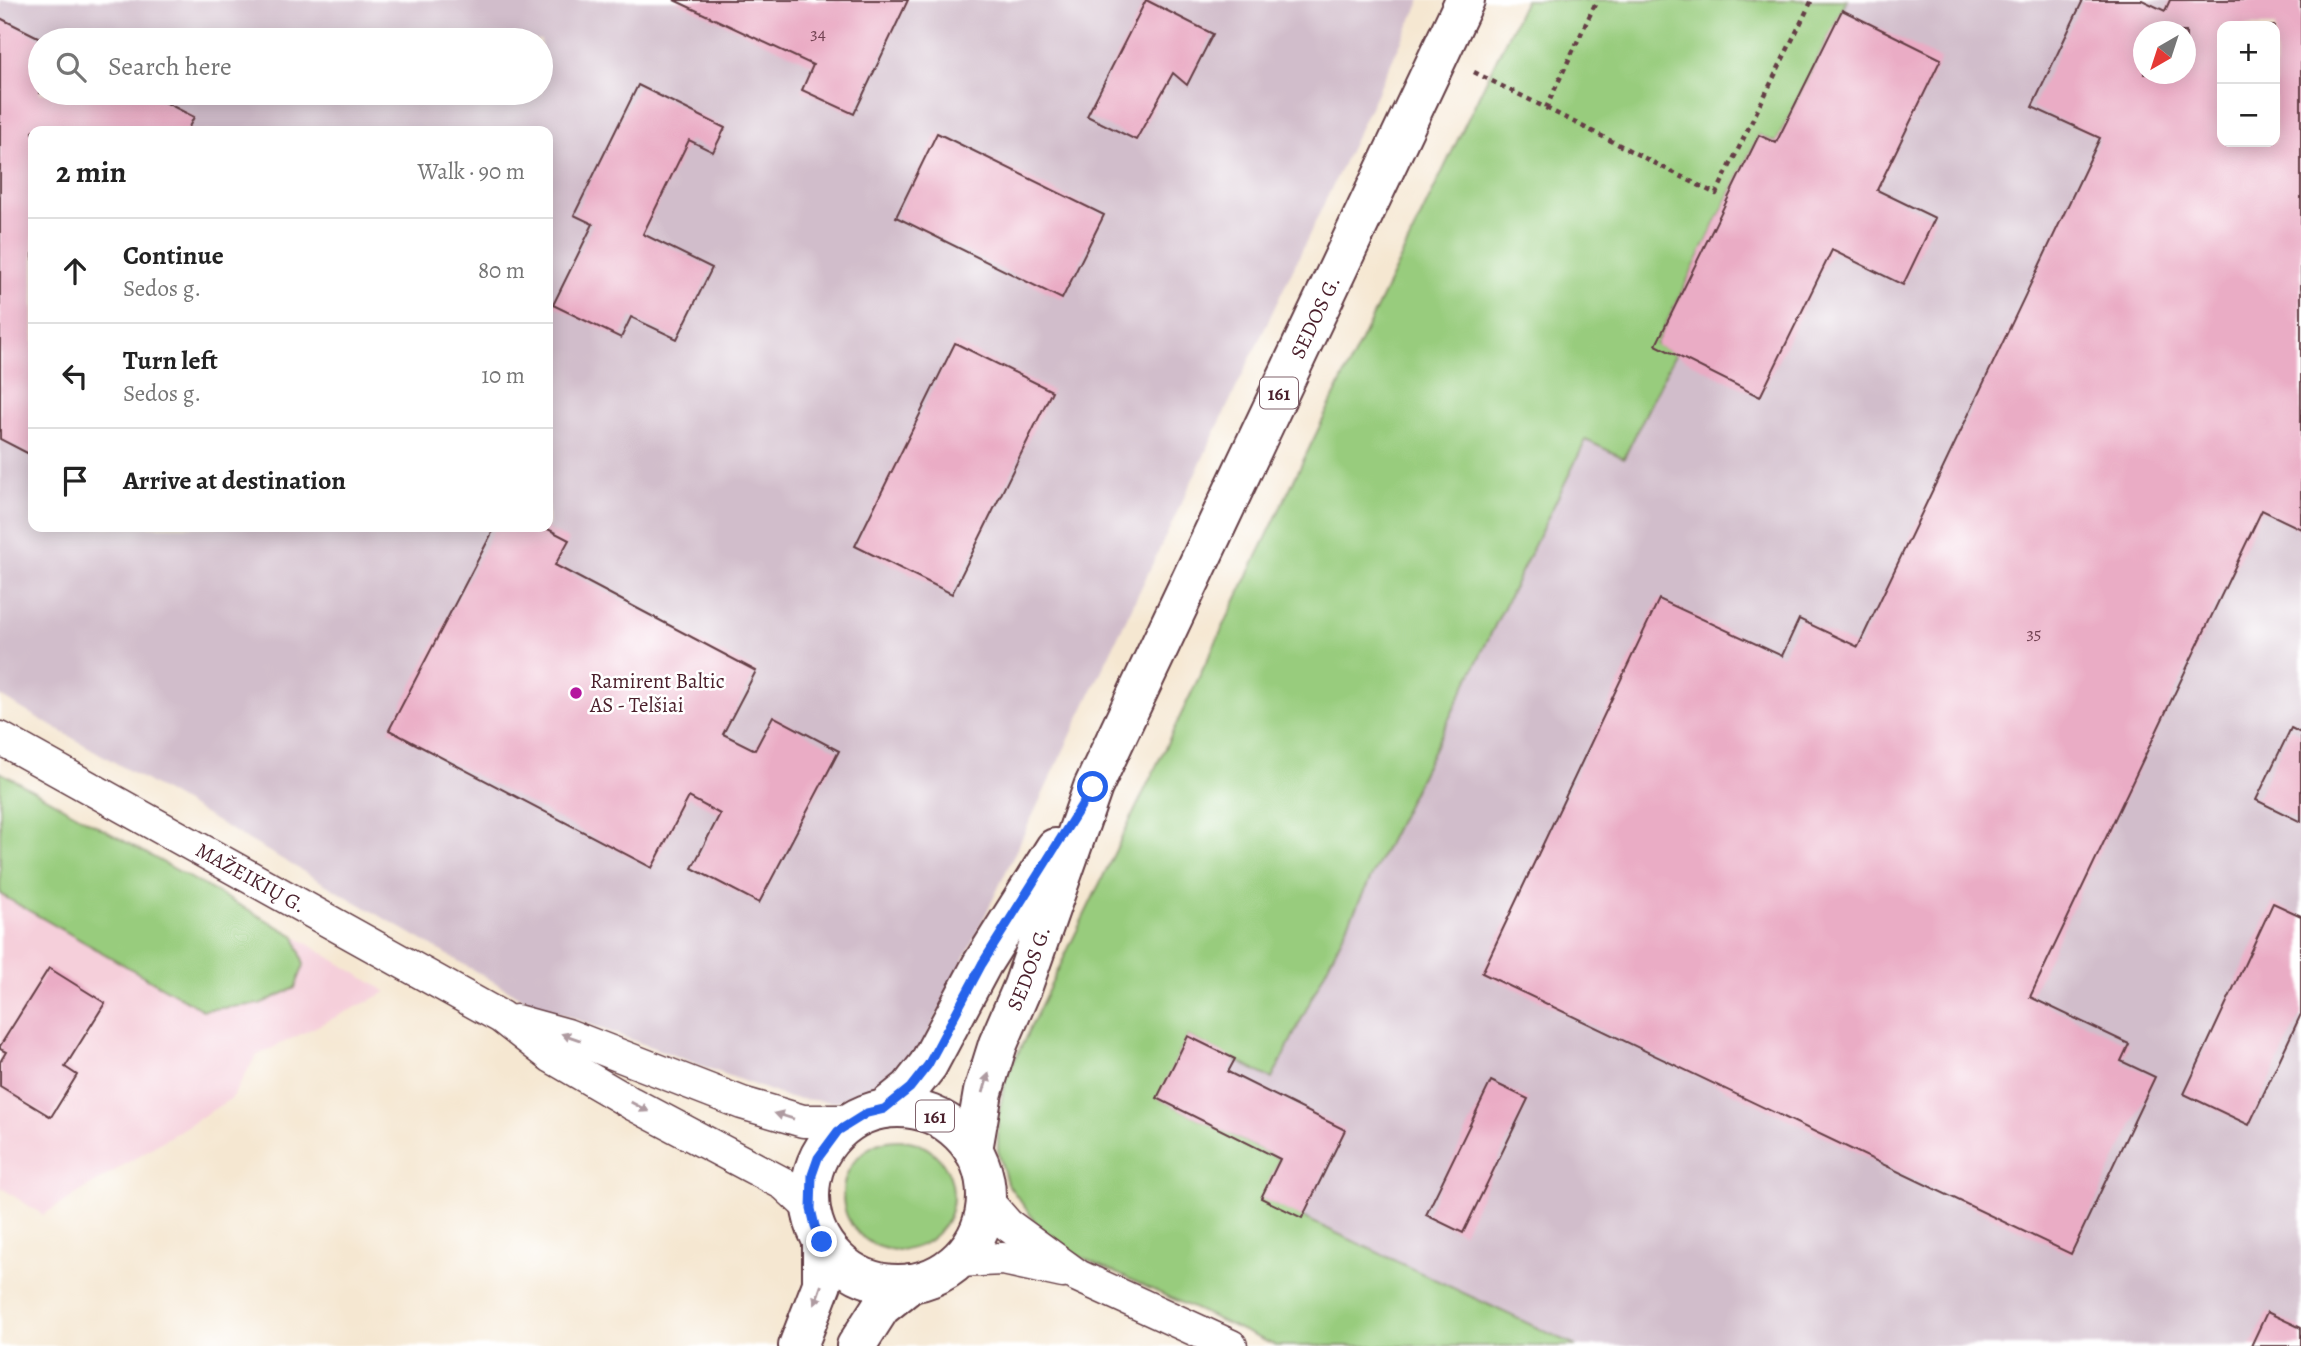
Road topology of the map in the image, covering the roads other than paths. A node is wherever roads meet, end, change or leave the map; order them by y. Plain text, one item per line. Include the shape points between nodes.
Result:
1 (1465, 0) edge
2 (0, 737) edge
3 (1093, 787) junction
4 (501, 1017) junction
5 (868, 1115) junction
6 (973, 1150) junction
7 (986, 1200) junction
8 (816, 1226) junction
9 (957, 1261) junction
10 (1078, 1276) junction
11 (911, 1283) junction
12 (798, 1346) edge
13 (856, 1346) edge
14 (1231, 1346) edge

1 - 3 main road, SEDOS G. / 161
2 - 4 street, MAŽEIKIŲ G.
3 - 5 main road, SEDOS G. / 161 via 982,964 928,1065 910,1088
6 -> 3 main road, SEDOS G. / 161 via 983,1092 998,1044
5 -> 4 street, MAŽEIKIŲ G. via 803,1121 742,1103 567,1035
4 -> 8 street, MAŽEIKIŲ G. via 552,1058 785,1184
5 - 6 main road, SEDOS G. / 161 via 918,1111 935,1116
5 - 8 main road, SEDOS G. / 161 via 838,1131 818,1158 812,1175
6 - 7 main road, SEDOS G. / 161
7 - 9 main road, SEDOS G. / 161 via 977,1233
7 - 10 street via 1008,1225
8 - 11 main road, SEDOS G. / 161 via 833,1255 860,1276
8 -> 12 main road, SEDOS G. / 161 via 821,1284
9 - 10 street via 1003,1259
9 - 11 main road, SEDOS G. / 161
10 - 14 street
11 - 13 main road, SEDOS G. / 161 via 881,1307

